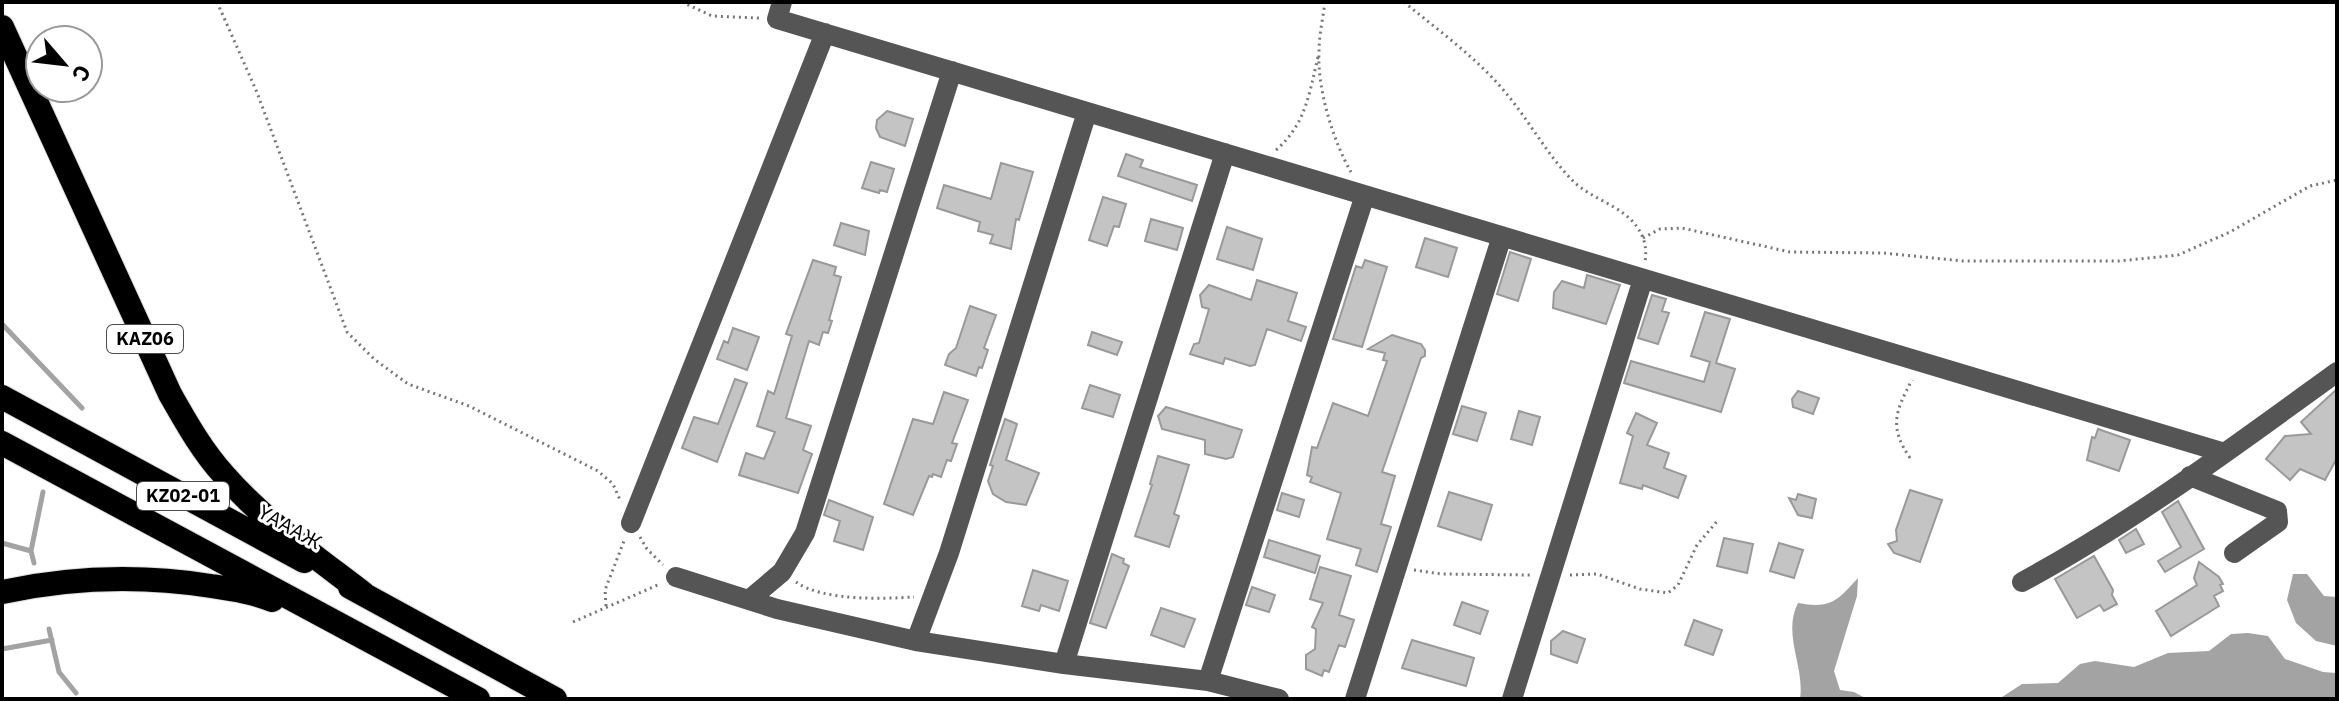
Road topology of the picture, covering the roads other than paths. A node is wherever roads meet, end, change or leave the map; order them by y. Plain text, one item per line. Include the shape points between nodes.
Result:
1 (780, 10) edge
2 (2, 27) edge
3 (825, 33) junction
4 (952, 71) junction
5 (1087, 112) junction
6 (1225, 153) junction
7 (1365, 195) junction
8 (1502, 236) junction
9 (1643, 279) junction
10 (2337, 372) edge
11 (2, 397) edge
12 (2, 443) edge
13 (2225, 453) junction
14 (2190, 476) junction
15 (631, 523) road end
16 (2234, 553) dead end
17 (676, 577) road end
18 (2022, 582) dead end
19 (2, 592) edge
20 (364, 594) junction
21 (749, 600) junction
22 (338, 624) junction
23 (916, 641) junction
24 (1064, 664) junction
25 (1208, 681) junction
26 (478, 699) edge
27 (555, 699) edge
28 (1279, 699) edge
29 (1355, 699) edge
30 (1512, 699) edge

1 - 3 street
2 - 20 highway, KАZ06 via 193,434 250,503
3 - 4 street
3 - 15 street
4 - 5 street
4 - 21 street via 805,533 782,572
5 - 6 street
5 - 23 street
6 - 7 street
6 - 24 street
7 - 8 street
7 - 25 street
8 - 9 street
8 - 29 street
9 - 13 street
9 - 30 street
10 - 13 street
11 - 20 highway, ҮАААЖ / KZ02-01
12 - 22 highway, KZ02-01
13 - 14 street
14 - 16 street via 2277,511 2278,522
14 - 18 street
17 - 21 street
19 - 22 highway via 149,578 266,597
20 - 27 highway, ҮАААЖ / KZ02-01
21 - 23 street
22 - 26 highway, KZ02-01
23 - 24 street
24 - 25 street
25 - 28 street

